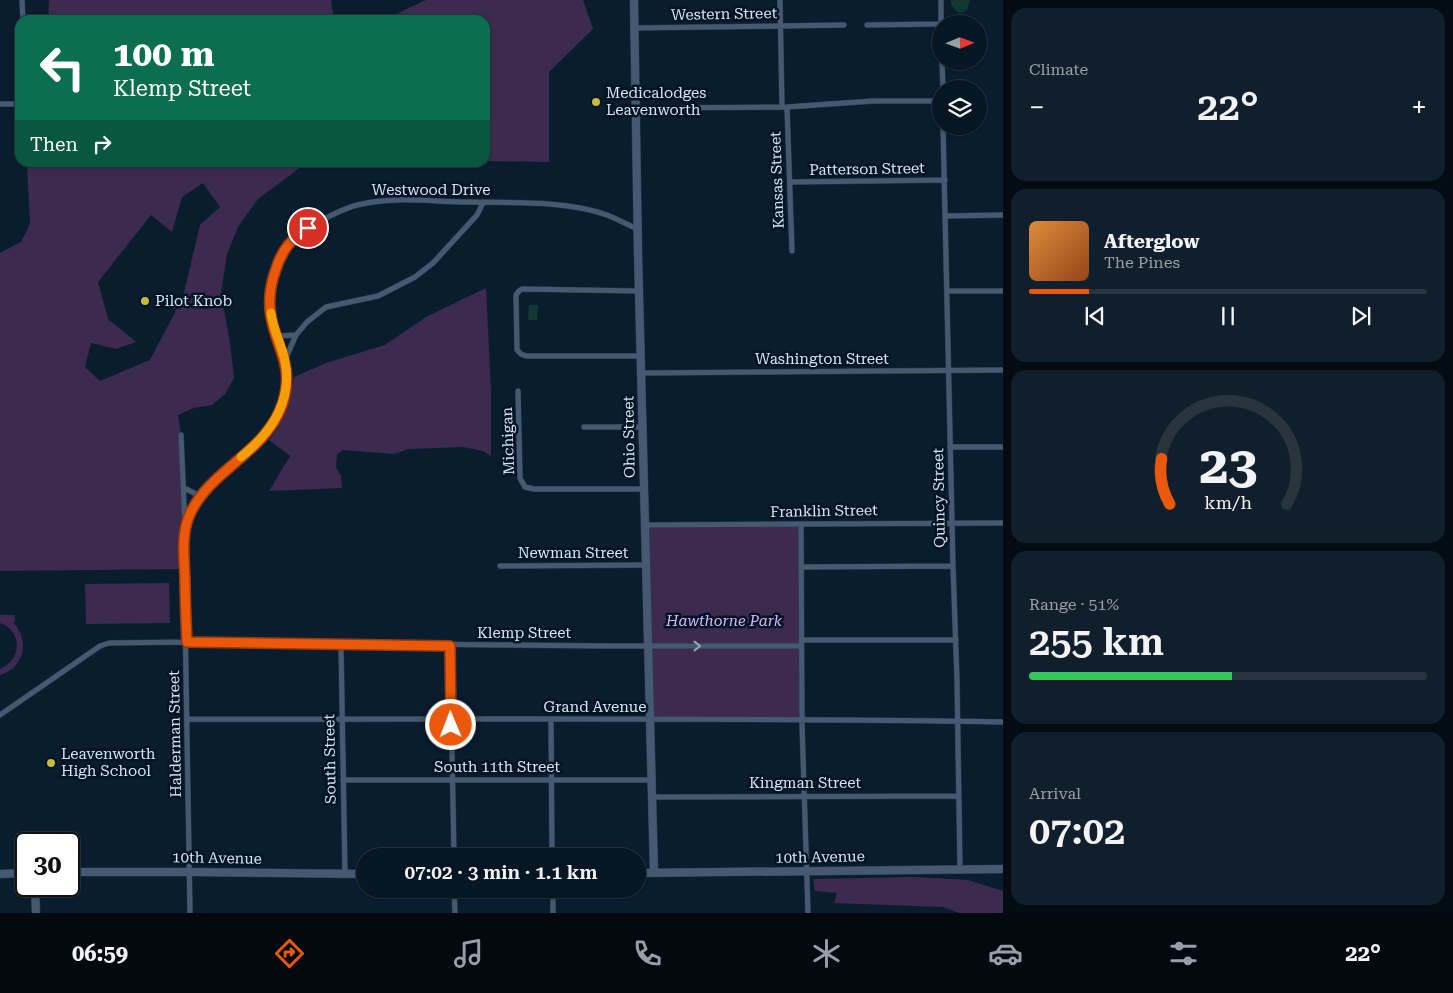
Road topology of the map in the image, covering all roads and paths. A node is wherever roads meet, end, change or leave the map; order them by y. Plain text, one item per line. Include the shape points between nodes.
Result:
1 (22, 0) edge
2 (634, 0) edge
3 (780, 0) edge
4 (941, 0) edge
5 (22, 15) edge
6 (941, 15) edge
7 (932, 24) edge
8 (844, 25) dead end
9 (867, 25) dead end
10 (780, 26) junction
11 (634, 28) junction
12 (932, 102) edge
13 (0, 104) edge
14 (15, 104) edge
15 (784, 107) junction
16 (635, 108) junction
17 (943, 135) edge
18 (944, 180) junction
19 (790, 182) junction
20 (483, 203) junction
21 (1003, 215) edge
22 (945, 216) junction
23 (638, 229) junction
24 (792, 251) dead end
25 (639, 291) junction
26 (947, 291) junction
27 (1003, 291) edge
28 (296, 335) junction
29 (277, 336) junction
30 (642, 356) junction
31 (285, 360) junction
32 (1003, 370) edge
33 (948, 371) junction
34 (642, 373) junction
35 (518, 390) dead end
36 (584, 427) dead end
37 (643, 427) junction
38 (181, 435) dead end
39 (950, 447) junction
40 (1003, 447) edge
41 (184, 488) junction
42 (644, 488) junction
43 (200, 496) junction
44 (952, 522) junction
45 (1003, 522) edge
46 (801, 524) junction
47 (645, 525) junction
48 (185, 528) junction
49 (646, 565) junction
50 (500, 566) dead end
51 (801, 566) junction
52 (953, 566) junction
53 (801, 640) junction
54 (956, 640) junction
55 (187, 642) junction
56 (341, 644) junction
57 (450, 646) junction
58 (648, 646) junction
59 (801, 646) junction
60 (0, 715) edge
61 (187, 719) junction
62 (551, 719) junction
63 (649, 719) junction
64 (342, 720) junction
65 (450, 720) junction
66 (802, 720) junction
67 (957, 722) junction
68 (1003, 722) edge
69 (552, 779) junction
70 (343, 780) junction
71 (452, 780) junction
72 (651, 780) junction
73 (804, 796) junction
74 (958, 796) junction
75 (652, 797) junction
76 (454, 848) edge
77 (552, 848) edge
78 (1003, 869) edge
79 (960, 870) junction
80 (806, 871) junction
81 (80, 872) edge
82 (190, 872) junction
83 (15, 873) edge
84 (646, 873) edge
85 (654, 873) junction
86 (0, 874) edge
87 (344, 874) junction
88 (356, 874) edge
89 (35, 897) edge
90 (454, 898) edge
91 (553, 898) edge
92 (36, 913) edge
93 (190, 913) edge
94 (455, 913) edge
95 (554, 913) edge
96 (808, 913) edge

1 - 5 street
2 - 11 street, Ohio Street
3 - 10 street, Kansas Street
4 - 6 street
7 - 9 street
8 - 10 street, Western Street
10 - 11 street, Western Street
10 - 15 street, Kansas Street
11 - 16 street, Ohio Street
12 - 15 street via 873,101
13 - 14 street
15 - 16 street
15 - 19 street, Kansas Street
16 - 23 street, Ohio Street
17 - 18 street, Quincy Street
18 - 19 street, Patterson Street
18 - 22 street, Quincy Street
19 - 24 street, Kansas Street
20 - 23 street, Westwood Drive via 507,202 586,210
20 - 28 street via 477,215 433,263 415,277 378,296 326,308
20 - 29 street, Westwood Drive via 391,200 362,204 334,214 299,234 284,248 270,289 272,320
21 - 22 street
22 - 26 street, Quincy Street
23 - 25 street, Ohio Street
25 - 30 street, Ohio Street
25 - 30 street via 522,289 516,295 518,350 526,356
26 - 27 street
26 - 33 street, Quincy Street
28 - 29 street
28 - 31 street
29 - 31 street, Westwood Drive
30 - 34 street, Ohio Street
31 - 43 street, Westwood Drive via 287,380 276,420 264,436 214,479
32 - 33 street, Washington Street
33 - 34 street, Washington Street
33 - 39 street, Quincy Street
34 - 37 street, Ohio Street
35 - 42 street, Michigan via 520,478 527,488
36 - 37 street
37 - 42 street, Ohio Street
38 - 41 street, Halderman Street
39 - 40 street
39 - 44 street, Quincy Street
41 - 43 street
41 - 48 street, Halderman Street
42 - 47 street, Ohio Street
43 - 48 street, Westwood Drive
44 - 45 street, Franklin Street
44 - 46 street, Franklin Street
44 - 52 street, Quincy Street
46 - 47 street, Franklin Street
46 - 51 street
47 - 49 street, Ohio Street
48 - 55 street, Halderman Street
49 - 50 street, Newman Street
49 - 58 street, Ohio Street
51 - 52 street
51 - 53 street
52 - 54 street, Quincy Street
53 - 54 street
53 - 59 street
54 - 67 street, Quincy Street
55 - 56 street, Klemp Street
55 - 60 street via 110,643 100,646
55 - 61 street, Halderman Street
56 - 57 street, Klemp Street
56 - 64 street, South Street
57 - 58 street, Klemp Street
57 - 65 street
58 -> 59 street, Klemp Street
58 - 63 street, Ohio Street
59 - 66 street
61 - 64 street, Grand Avenue
61 - 82 street, Halderman Street
62 - 63 street, Grand Avenue
62 - 65 street, Grand Avenue
62 - 69 street
63 - 66 street, Grand Avenue
63 - 72 street, Ohio Street
64 - 65 street, Grand Avenue
64 - 70 street, South Street
65 - 71 street
66 - 67 street, Grand Avenue
66 - 73 street
67 - 68 street, Grand Avenue
67 - 74 street, Quincy Street
69 - 71 street, South 11th Street
69 - 72 street, South 11th Street
69 - 77 street
70 - 71 street, South 11th Street
70 - 87 street, South Street
71 - 76 street
72 - 75 street, Ohio Street
73 - 74 street, Kingman Street
73 - 75 street, Kingman Street
73 - 80 street
74 - 79 street, Quincy Street
75 - 85 street, Ohio Street
78 - 79 street, 10th Avenue
79 - 80 street, 10th Avenue
80 - 85 street, 10th Avenue
80 - 96 street
81 - 82 street, 10th Avenue
82 - 87 street, 10th Avenue
82 - 93 street, Halderman Street
83 - 86 street
84 - 85 street, 10th Avenue
87 - 88 street, 10th Avenue
89 - 92 street
90 - 94 street
91 - 95 street

